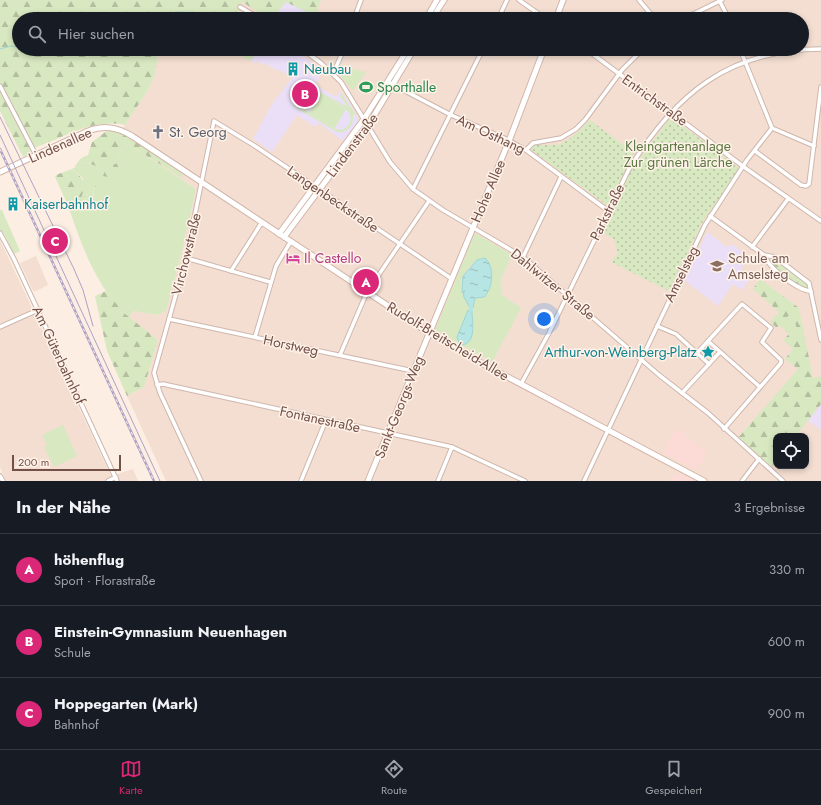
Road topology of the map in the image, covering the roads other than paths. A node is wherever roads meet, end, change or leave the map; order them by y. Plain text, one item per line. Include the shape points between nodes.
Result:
1 (361, 0) edge
2 (438, 0) edge
3 (444, 0) edge
4 (507, 0) edge
5 (519, 0) edge
6 (563, 0) edge
7 (639, 0) edge
8 (720, 0) edge
9 (240, 7) dead end
10 (249, 12) edge
11 (357, 12) edge
12 (430, 12) edge
13 (436, 12) edge
14 (501, 12) edge
15 (536, 12) edge
16 (559, 12) edge
17 (649, 12) edge
18 (697, 12) edge
19 (726, 12) edge
20 (821, 49) edge
21 (809, 50) edge
22 (311, 56) edge
23 (341, 56) edge
24 (404, 56) edge
25 (409, 56) edge
26 (480, 56) edge
27 (541, 56) edge
28 (595, 56) edge
29 (636, 56) edge
30 (743, 56) edge
31 (764, 56) edge
32 (745, 61) junction
33 (333, 74) junction
34 (619, 74) junction
35 (390, 84) junction
36 (0, 86) edge
37 (821, 87) edge
38 (671, 112) junction
39 (451, 115) junction
40 (364, 119) junction
41 (214, 121) joint
42 (367, 125) junction
43 (772, 128) junction
44 (509, 141) junction
45 (814, 146) junction
46 (526, 150) junction
47 (755, 151) junction
48 (36, 155) junction
49 (744, 167) junction
50 (0, 172) edge
51 (561, 177) junction
52 (202, 182) junction
53 (316, 188) junction
54 (413, 189) junction
55 (788, 199) junction
56 (429, 201) junction
57 (607, 210) junction
58 (710, 216) junction
59 (821, 221) edge
60 (262, 222) junction
61 (473, 227) junction
62 (1, 233) edge
63 (281, 235) junction
64 (291, 242) junction
65 (399, 244) junction
66 (752, 247) junction
67 (764, 255) junction
68 (523, 257) junction
69 (186, 258) junction
70 (231, 271) junction
71 (452, 279) junction
72 (270, 282) junction
73 (811, 291) junction
74 (367, 292) junction
75 (568, 294) junction
76 (38, 310) junction
77 (169, 319) junction
78 (657, 326) junction
79 (0, 327) edge
80 (429, 333) junction
81 (255, 337) junction
82 (821, 340) edge
83 (708, 342) junction
84 (720, 352) junction
85 (697, 353) junction
86 (340, 355) junction
87 (642, 360) junction
88 (709, 364) junction
89 (413, 371) junction
90 (157, 384) junction
91 (521, 384) junction
92 (760, 387) junction
93 (682, 393) junction
94 (326, 420) junction
95 (724, 428) junction
96 (608, 430) junction
97 (388, 433) junction
98 (452, 447) junction
99 (759, 460) junction
100 (0, 476) edge
101 (117, 479) edge
102 (3, 481) edge
103 (108, 481) edge
104 (200, 481) edge
105 (301, 481) edge
106 (368, 481) edge
107 (438, 481) edge
108 (525, 481) edge
109 (584, 481) edge
110 (704, 481) edge
111 (742, 481) edge
112 (783, 481) edge

1 - 11 street
2 - 12 street
3 - 13 street
4 - 14 street
5 - 15 street
6 - 16 street
7 - 17 street
8 - 18 street
8 - 19 street
9 - 10 street
20 - 21 street, Parkstraße
22 - 33 street, Dahlwitzer Straße
23 - 33 street
24 - 35 street, Lindenstraße
25 - 35 street, Lindenstraße
26 - 39 street
27 - 44 street, Hohe Allee
28 - 34 street, Entrichstraße
29 - 34 street
30 - 32 street
31 - 32 street, Parkstraße
32 - 38 street, Parkstraße via 691,92
32 - 43 street
33 - 40 street, Dahlwitzer Straße
34 - 38 street, Entrichstraße
34 - 46 street via 576,129 561,138 532,143
35 - 39 street, Am Osthang
35 - 40 street, Lindenstraße
35 - 42 street, Lindenstraße
36 - 48 street
37 - 45 street
38 - 49 street, Entrichstraße
38 - 57 street, Parkstraße via 636,158
39 - 44 street, Am Osthang
39 - 54 street
40 - 42 street, Dahlwitzer Straße
40 - 53 street, Lindenstraße
41 - 52 street, Virchowstraße
41 - 53 street, Langenbeckstraße
42 - 53 street, Lindenstraße
42 - 54 street, Dahlwitzer Straße via 390,162
43 - 45 street
43 - 47 street, Amselsteg
44 - 46 street, Am Osthang
44 - 61 street, Hohe Allee
45 - 47 street via 810,182 806,186 800,185
46 - 51 street, Am Osthang
47 - 49 street, Amselsteg
48 - 50 street, Lindenallee
48 - 52 street, Lindenallee via 88,131 115,128 132,136
49 - 55 street, Entrichstraße
49 - 58 street, Amselsteg
51 - 57 street, Am Osthang
51 - 68 street
52 - 60 street, Rudolf-Breitscheid-Allee
52 - 69 street, Virchowstraße
53 - 63 street, Lindenstraße
53 - 65 street, Langenbeckstraße
54 - 56 street, Dahlwitzer Straße
55 - 59 street, Entrichstraße
55 - 66 street
56 - 61 street, Dahlwitzer Straße
56 - 65 street
57 - 75 street, Parkstraße
58 - 66 street
58 - 78 street, Amselsteg
60 - 63 street, Rudolf-Breitscheid-Allee
60 - 70 street
61 - 68 street, Dahlwitzer Straße
61 - 71 street, Hohe Allee
62 - 76 street, Am Güterbahnhof
63 - 64 street, Rudolf-Breitscheid-Allee
64 - 72 street via 278,261
64 - 74 street, Rudolf-Breitscheid-Allee
65 - 71 street, Langenbeckstraße
65 - 74 street
66 - 67 street
67 - 73 street via 769,265 803,290
67 - 73 street via 775,257 809,282
68 - 75 street, Dahlwitzer Straße
69 - 70 street
69 - 77 street, Virchowstraße
70 - 72 street
71 - 80 street, Hohe Allee
72 - 81 street
73 - 82 street
74 - 80 street, Rudolf-Breitscheid-Allee
74 - 86 street
75 - 87 street, Dahlwitzer Straße
75 - 91 street, Parkstraße
76 - 79 street
76 - 101 street, Am Güterbahnhof
77 - 81 street, Horstweg
77 - 90 street, Virchowstraße via 154,373
78 - 85 street via 676,334
78 - 87 street, Amselsteg
80 - 89 street, Sankt-Georgs-Weg
80 - 91 street, Rudolf-Breitscheid-Allee
81 - 86 street, Horstweg
83 - 84 street
83 - 85 street
83 - 92 street via 740,304 745,304 771,326 762,342 781,362
84 - 88 street
84 - 92 street
85 - 88 street
86 - 89 street, Horstweg
87 - 93 street, Dahlwitzer Straße
87 - 96 street, Amselsteg
88 - 93 street
89 - 97 street, Sankt-Georgs-Weg
90 - 94 street, Fontanestraße
90 - 104 street
91 - 96 street, Rudolf-Breitscheid-Allee
92 - 95 street
93 - 95 street, Dahlwitzer Straße
94 - 97 street, Fontanestraße
94 - 105 street
95 - 99 street, Dahlwitzer Straße
96 - 109 street, Amselsteg
96 - 110 street, Rudolf-Breitscheid-Allee
97 - 98 street, Fontanestraße
97 - 106 street, Sankt-Georgs-Weg
98 - 107 street
98 - 108 street, Fontanestraße
99 - 111 street
99 - 112 street, Dahlwitzer Straße
100 - 102 street
101 - 103 street

